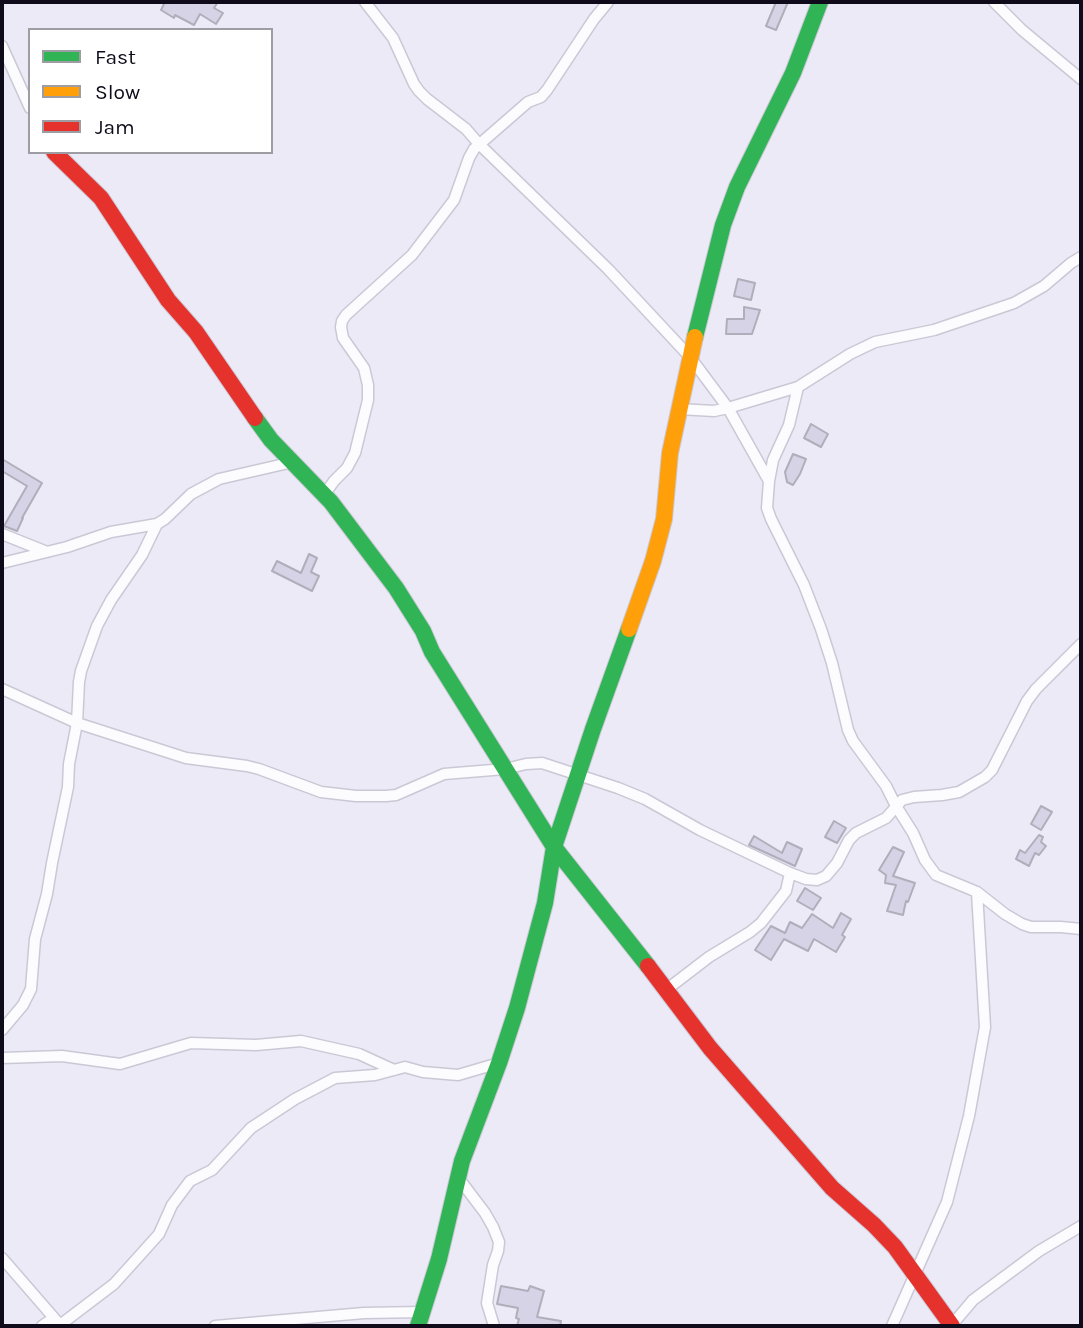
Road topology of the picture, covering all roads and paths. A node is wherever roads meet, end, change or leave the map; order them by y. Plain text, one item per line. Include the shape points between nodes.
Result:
1 (365, 2) edge
2 (608, 2) edge
3 (820, 2) edge
4 (993, 2) edge
5 (2, 46) edge
6 (1081, 79) edge
7 (28, 104) edge
8 (479, 144) junction
9 (56, 154) edge
10 (1081, 257) edge
11 (690, 357) junction
12 (798, 387) junction
13 (728, 408) junction
14 (679, 409) junction
15 (293, 462) junction
16 (769, 481) junction
17 (324, 495) junction
18 (157, 524) junction
19 (2, 534) edge
20 (47, 552) junction
21 (2, 563) edge
22 (1081, 644) edge
23 (2, 689) edge
24 (77, 723) junction
25 (505, 769) junction
26 (578, 775) junction
27 (896, 806) junction
28 (554, 847) junction
29 (790, 873) junction
30 (806, 879) junction
31 (786, 891) junction
32 (977, 892) junction
33 (1081, 929) edge
34 (666, 990) junction
35 (2, 1030) edge
36 (2, 1059) edge
37 (499, 1063) junction
38 (394, 1070) junction
39 (457, 1176) junction
40 (1081, 1226) edge
41 (2, 1258) edge
42 (915, 1275) junction
43 (420, 1319) edge
44 (59, 1323) edge
45 (42, 1326) edge
46 (75, 1326) edge
47 (215, 1326) edge
48 (494, 1326) edge
49 (892, 1326) edge
50 (951, 1326) edge

1 - 8 street via 393,38 419,91
2 - 8 street via 541,97 528,102
3 - 11 street via 793,73 729,205
4 - 6 street
5 - 7 street
8 - 11 street via 608,269
8 - 17 street via 448,210 412,255 342,321 343,338 364,368 368,400 355,453
9 - 15 street via 101,198 168,300 197,332 271,440
10 - 12 street via 1014,303 934,330 875,342
11 - 13 street
11 - 14 street
12 - 13 street
12 - 16 street
13 - 14 street
13 - 16 street
14 - 26 street via 664,519 653,561
15 - 17 street
15 - 18 street via 219,479 191,494
16 - 27 street via 771,519 817,619 848,730
17 - 25 street via 396,588
18 - 20 street via 111,532
18 - 24 street via 97,626 79,682
19 - 20 street
20 - 21 street
22 - 27 street via 1027,701 985,777 959,792 914,797
23 - 24 street
24 - 25 street via 186,758 247,766 313,790 356,796 396,795 444,774
24 - 35 street via 35,939 31,989
25 - 26 street via 542,763
25 - 28 street
26 - 28 street
26 - 29 street via 645,799
27 - 30 street via 886,818 849,839 826,876
27 - 32 street via 936,875
28 - 34 street
28 - 37 street via 545,903
29 - 30 street
29 - 31 street
30 - 31 street
31 - 34 street via 761,923
32 - 33 street via 1022,924
32 - 42 street via 985,1027 947,1202
34 - 42 street via 785,1135 832,1188 888,1240
36 - 38 street via 62,1056 120,1064 191,1042 256,1045 301,1041 359,1054
37 - 38 street via 458,1075 405,1067
37 - 39 street
38 - 44 street via 335,1078 251,1128 212,1170 190,1181 159,1234 114,1284
39 - 43 street
39 - 48 street via 485,1213 499,1242 487,1303
40 - 50 street via 973,1300
41 - 44 street
42 - 49 street
42 - 50 street
43 - 47 street via 364,1313
44 - 45 street
44 - 46 street

